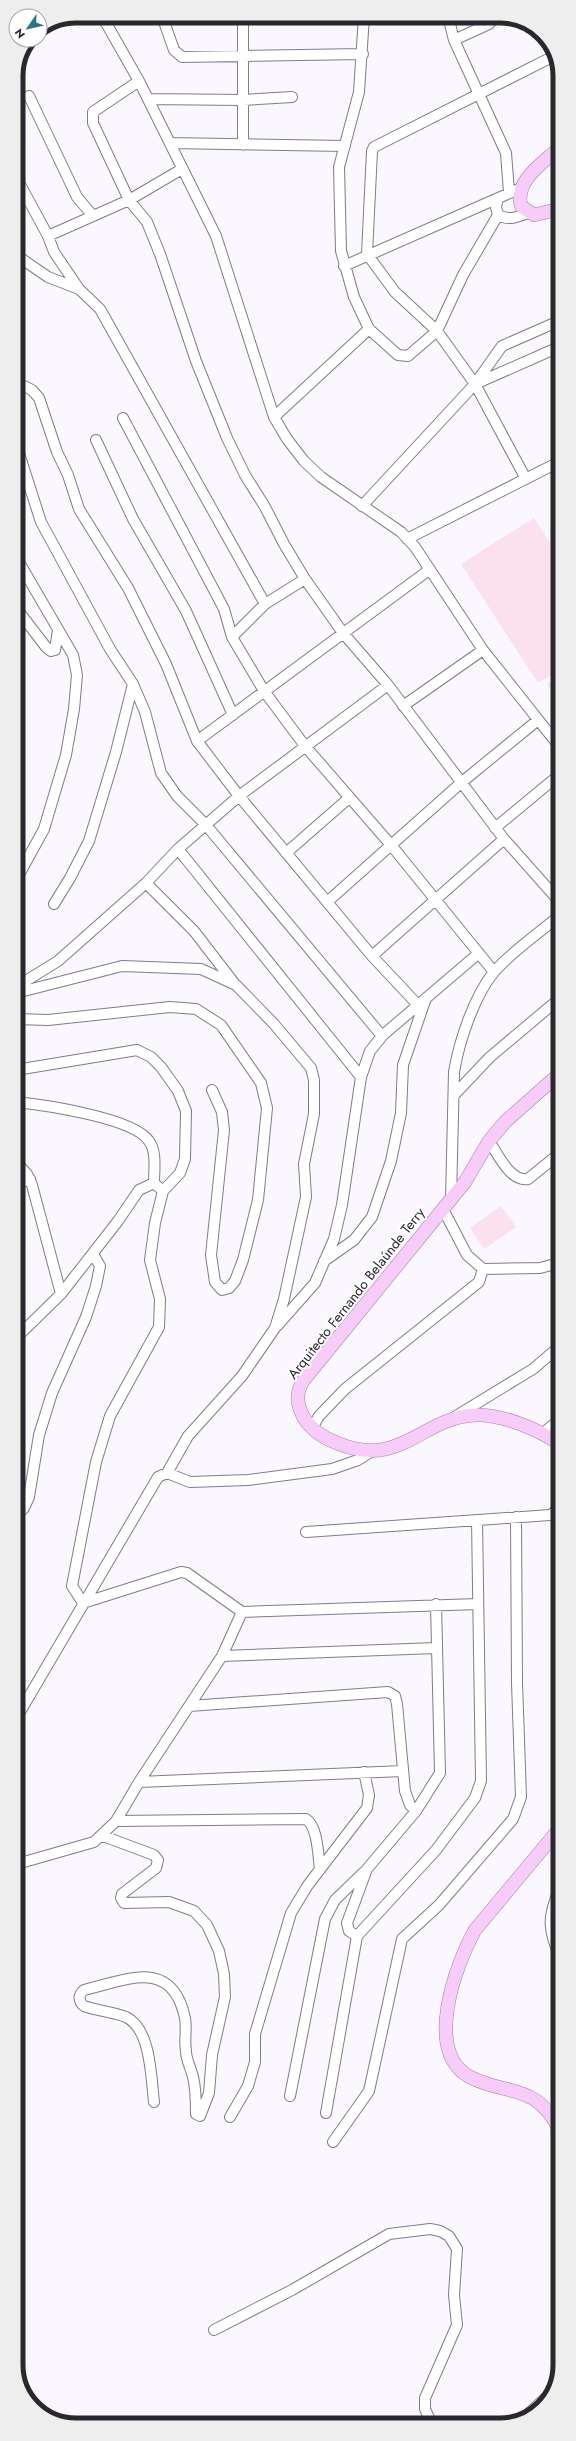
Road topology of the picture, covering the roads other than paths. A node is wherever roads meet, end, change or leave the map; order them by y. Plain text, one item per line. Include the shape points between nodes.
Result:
1 (106, 23) edge
2 (164, 23) edge
3 (243, 23) edge
4 (364, 23) edge
5 (450, 23) edge
6 (490, 23) edge
7 (454, 40) junction
8 (363, 54) junction
9 (244, 57) junction
10 (550, 58) edge
11 (139, 81) junction
12 (479, 95) junction
13 (29, 96) dead end
14 (292, 97) dead end
15 (148, 99) junction
16 (243, 100) junction
17 (170, 144) junction
18 (243, 145) junction
19 (345, 146) junction
20 (553, 154) edge
21 (182, 169) junction
22 (23, 190) edge
23 (515, 190) junction
24 (498, 198) junction
25 (128, 200) junction
26 (525, 210) junction
27 (553, 211) edge
28 (498, 215) junction
29 (93, 216) junction
30 (48, 236) junction
31 (367, 254) junction
32 (23, 260) edge
33 (344, 266) junction
34 (79, 289) junction
35 (553, 324) edge
36 (369, 329) junction
37 (437, 331) junction
38 (553, 350) edge
39 (475, 384) junction
40 (23, 386) edge
41 (274, 417) junction
42 (123, 418) dead end
43 (96, 440) dead end
44 (553, 465) edge
45 (23, 467) edge
46 (526, 479) junction
47 (362, 506) junction
48 (407, 539) junction
49 (23, 569) edge
50 (428, 570) junction
51 (305, 579) junction
52 (264, 604) junction
53 (23, 617) edge
54 (58, 630) junction
55 (343, 633) junction
56 (232, 637) junction
57 (483, 650) junction
58 (133, 684) junction
59 (388, 686) junction
60 (264, 691) junction
61 (403, 706) junction
62 (233, 715) junction
63 (538, 720) junction
64 (553, 739) edge
65 (196, 741) junction
66 (305, 746) junction
67 (553, 781) edge
68 (462, 782) junction
69 (239, 796) junction
70 (349, 798) junction
71 (206, 825) junction
72 (496, 828) junction
73 (504, 839) junction
74 (391, 844) junction
75 (178, 849) junction
76 (286, 853) junction
77 (23, 867) edge
78 (146, 883) junction
79 (553, 894) edge
80 (436, 900) junction
81 (327, 902) junction
82 (54, 904) dead end
83 (553, 921) edge
84 (479, 953) junction
85 (372, 956) junction
86 (494, 972) junction
87 (23, 983) edge
88 (236, 985) junction
89 (23, 991) edge
90 (426, 998) junction
91 (553, 1004) edge
92 (418, 1005) junction
93 (23, 1019) edge
94 (382, 1036) junction
95 (23, 1069) edge
96 (361, 1077) junction
97 (553, 1079) edge
98 (212, 1090) dead end
99 (454, 1095) junction
100 (23, 1103) edge
101 (489, 1141) junction
102 (553, 1159) edge
103 (23, 1171) edge
104 (30, 1179) junction
105 (23, 1182) edge
106 (154, 1182) junction
107 (164, 1191) junction
108 (447, 1204) junction
109 (93, 1254) junction
110 (324, 1261) junction
111 (553, 1265) edge
112 (483, 1269) junction
113 (61, 1294) junction
114 (275, 1328) junction
115 (23, 1331) edge
116 (553, 1352) edge
117 (449, 1421) junction
118 (553, 1425) edge
119 (312, 1428) junction
120 (542, 1434) junction
121 (553, 1440) edge
122 (372, 1452) junction
123 (167, 1473) junction
124 (23, 1509) edge
125 (553, 1513) edge
126 (516, 1517) junction
127 (477, 1520) junction
128 (306, 1532) dead end
129 (83, 1603) junction
130 (436, 1604) junction
131 (478, 1604) junction
132 (242, 1612) junction
133 (436, 1648) junction
134 (222, 1656) junction
135 (189, 1706) junction
136 (23, 1707) edge
137 (403, 1771) junction
138 (364, 1772) junction
139 (139, 1782) junction
140 (416, 1811) junction
141 (116, 1821) junction
142 (103, 1836) junction
143 (553, 1836) edge
144 (23, 1862) edge
145 (320, 1869) junction
146 (367, 1869) junction
147 (553, 1906) edge
148 (553, 1912) edge
149 (550, 1914) junction
150 (357, 1936) junction
151 (553, 1938) edge
152 (290, 2096) dead end
153 (154, 2102) dead end
154 (326, 2113) dead end
155 (230, 2117) dead end
156 (553, 2119) edge
157 (333, 2142) dead end
158 (214, 2330) dead end
159 (429, 2418) edge

1 - 11 street
2 - 9 street via 174,50 182,57
3 - 9 street
4 - 8 street
5 - 7 street
6 - 7 street
7 - 12 street
8 - 9 street
8 - 19 street via 359,92
9 - 16 street
10 - 12 street
11 - 15 street
11 - 25 street via 93,112 94,123
12 - 23 street via 506,153
12 - 31 street via 374,147
13 - 29 street via 77,197
14 - 16 street
15 - 16 street
15 - 17 street
16 - 18 street
17 - 18 street
17 - 21 street
18 - 19 street
19 - 33 street via 339,167 341,251
20 - 23 main road
21 - 25 street
21 - 41 street via 216,236
22 - 30 street
23 - 24 street
23 - 26 main road
24 - 28 street
24 - 31 street
25 - 29 street
25 - 51 street via 147,222 196,361 227,438 245,475 266,507
26 - 27 main road via 542,215
26 - 28 street via 515,218
28 - 37 street via 463,275
29 - 30 street
30 - 34 street via 54,252
31 - 33 street
31 - 37 street via 396,292
32 - 34 street via 48,276
33 - 36 street via 354,297
34 - 52 street via 100,309
35 - 39 street via 502,346
36 - 37 street via 403,357 408,356
36 - 41 street
37 - 39 street
38 - 39 street
39 - 46 street
39 - 47 street
40 - 65 street via 39,398 79,509 132,594 166,664
41 - 47 street via 304,461 321,477
42 - 56 street via 224,609
43 - 62 street via 133,520 186,611
44 - 46 street
45 - 58 street via 40,522 110,649
46 - 48 street
47 - 48 street via 401,532
48 - 50 street
49 - 54 street
50 - 55 street
50 - 57 street
51 - 52 street
51 - 55 street
52 - 56 street
53 - 54 street via 51,651 55,650
54 - 77 street via 73,655 77,675 73,717 66,755 44,829
55 - 59 street
55 - 60 street
56 - 60 street
57 - 61 street
57 - 63 street
58 - 71 street via 145,712 161,773 177,796
58 - 82 street via 89,841
59 - 61 street
59 - 66 street
60 - 62 street
60 - 66 street
61 - 68 street
62 - 65 street
63 - 64 street
63 - 68 street
65 - 69 street
66 - 69 street
66 - 70 street
67 - 72 street
68 - 72 street
68 - 74 street
69 - 71 street
69 - 76 street
70 - 74 street
70 - 76 street
71 - 75 street
71 - 94 street
72 - 73 street
73 - 79 street
73 - 80 street
74 - 80 street
74 - 81 street
75 - 78 street
75 - 96 street
76 - 81 street
78 - 87 street via 58,961
78 - 88 street via 194,931
80 - 84 street
80 - 85 street
81 - 85 street
83 - 86 street
84 - 86 street
84 - 90 street
85 - 92 street
86 - 99 street via 484,986 457,1052
88 - 89 street via 201,969 122,966
88 - 114 street via 303,1057 311,1068 314,1080 314,1114 304,1164 306,1197 284,1299
90 - 92 street
90 - 110 street via 403,1065 401,1113 391,1161 372,1217 354,1240
91 - 99 street via 490,1057
92 - 94 street
93 - 98 street via 48,1020 170,1007 196,1009 221,1025 261,1083 267,1108 258,1200 235,1281 229,1288 222,1290 215,1282 211,1255 224,1130 222,1112
94 - 96 street via 370,1050
95 - 107 street via 137,1050 151,1057 178,1091 186,1111 185,1159 180,1173
96 - 110 street via 342,1205 334,1239
97 - 101 main road, Arquitecto Fernando Belaúnde Terry via 526,1102
99 - 108 street
100 - 106 street via 124,1124 142,1132 150,1142 154,1156
101 - 102 street via 514,1177 521,1180 528,1179
101 - 108 main road, Arquitecto Fernando Belaúnde Terry via 465,1182
103 - 104 street
104 - 105 street
104 - 113 street
106 - 107 street
106 - 109 street via 139,1190
107 - 129 street via 155,1224 150,1260 160,1299 159,1327 110,1416 96,1462 72,1586
108 - 112 street via 467,1255
108 - 119 main road, Arquitecto Fernando Belaúnde Terry via 303,1381 298,1401 303,1415
109 - 113 street
109 - 124 street via 100,1266 96,1286 86,1317 52,1393 39,1435 29,1497
110 - 114 street via 315,1283
111 - 112 street via 540,1268
112 - 119 street via 479,1282 474,1287 345,1389
113 - 115 street
114 - 123 street via 242,1376 188,1436
116 - 117 street via 533,1369
117 - 120 main road, Arquitecto Fernando Belaúnde Terry via 466,1416 490,1416
117 - 122 main road, Arquitecto Fernando Belaúnde Terry via 399,1447
118 - 120 street
119 - 122 main road, Arquitecto Fernando Belaúnde Terry via 319,1435 344,1446
120 - 121 main road, Arquitecto Fernando Belaúnde Terry
122 - 123 street via 332,1469 248,1480 190,1482
123 - 129 street via 158,1477
125 - 126 street
126 - 127 street
126 - 157 street via 521,1798 513,1819 439,1905 402,1939 369,2092
127 - 128 street
127 - 131 street
129 - 132 street via 181,1572 187,1573
129 - 136 street
130 - 131 street
130 - 132 street
130 - 133 street
131 - 150 street via 481,1781 475,1798 436,1850
132 - 134 street
133 - 134 street
133 - 140 street via 440,1773
134 - 135 street
135 - 137 street via 388,1692 395,1696 397,1704
135 - 139 street
137 - 138 street
137 - 140 street via 405,1791 410,1805
138 - 139 street
138 - 145 street via 369,1795 367,1808
139 - 141 street
140 - 146 street
141 - 142 street
141 - 145 street via 306,1819 311,1823 313,1830
142 - 144 street via 94,1842
142 - 153 street via 154,1855 158,1860 156,1868 122,1894 124,1903 169,1902 194,1911 207,1924 222,1962 225,1997 212,2055 209,2093 200,2116 196,2114 195,2087 186,2053 184,2017 170,1988 159,1979 148,1976 84,1990 80,1995 80,2001 84,2006 124,2017 139,2027 145,2039
143 - 156 main road via 475,1930 468,1942 458,1964 446,2032 449,2054 460,2071 470,2077 520,2092 531,2098
145 - 155 street via 291,1913 255,2034 255,2062 248,2086
146 - 150 street via 347,1923 349,1932
146 - 152 street via 335,1900 325,1919
147 - 149 street
148 - 149 street
149 - 151 street
150 - 154 street
158 - 159 street via 292,2290 389,2234 430,2230 444,2233 455,2244 458,2254 454,2288 457,2325 425,2398 425,2409

